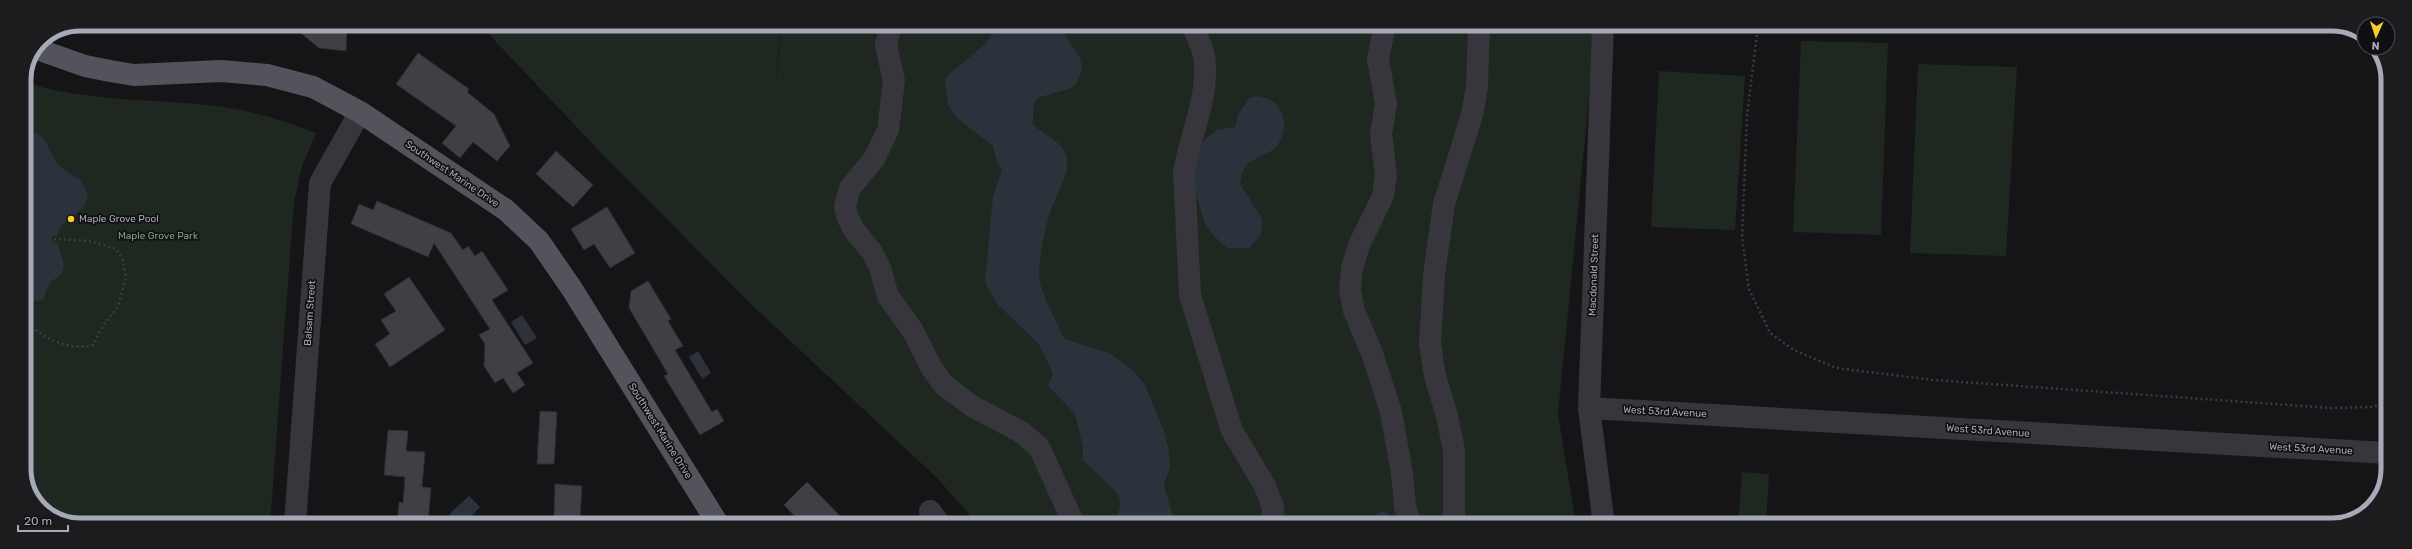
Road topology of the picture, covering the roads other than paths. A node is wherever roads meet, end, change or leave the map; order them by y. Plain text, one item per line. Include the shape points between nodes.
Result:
1 (889, 31) edge
2 (1195, 31) edge
3 (1383, 31) edge
4 (1479, 31) edge
5 (1603, 31) edge
6 (41, 50) edge
7 (360, 112) junction
8 (1589, 408) junction
9 (2381, 453) edge
10 (295, 518) edge
11 (714, 518) edge
12 (1071, 518) edge
13 (1272, 518) edge
14 (1409, 518) edge
15 (1454, 518) edge
16 (1603, 518) edge

1 - 12 street via 886,45 894,81 888,130 874,159 850,188 845,206 847,216 854,230 872,252 880,268 888,296 913,331 931,367 944,385 972,406 1021,432 1039,447
2 - 13 street via 1204,55 1205,78 1204,94 1186,156 1184,173 1190,294 1232,431 1265,486 1273,507
3 - 14 street via 1378,59 1386,104 1381,134 1386,175 1383,196 1359,245 1352,268 1350,290 1354,311 1372,353 1391,412 1405,507
4 - 15 street via 1477,87 1472,115 1444,204 1434,275 1430,344 1435,376 1454,450
5 - 8 street, Macdonald Street
6 - 7 main road, Southwest Marine Drive via 85,66 134,75 221,71 267,75 313,88
7 - 10 street, Balsam Street via 320,183
7 - 11 main road, Southwest Marine Drive via 506,210 540,241 591,318
8 - 9 street, West 53rd Avenue
8 - 16 street, Macdonald Street

